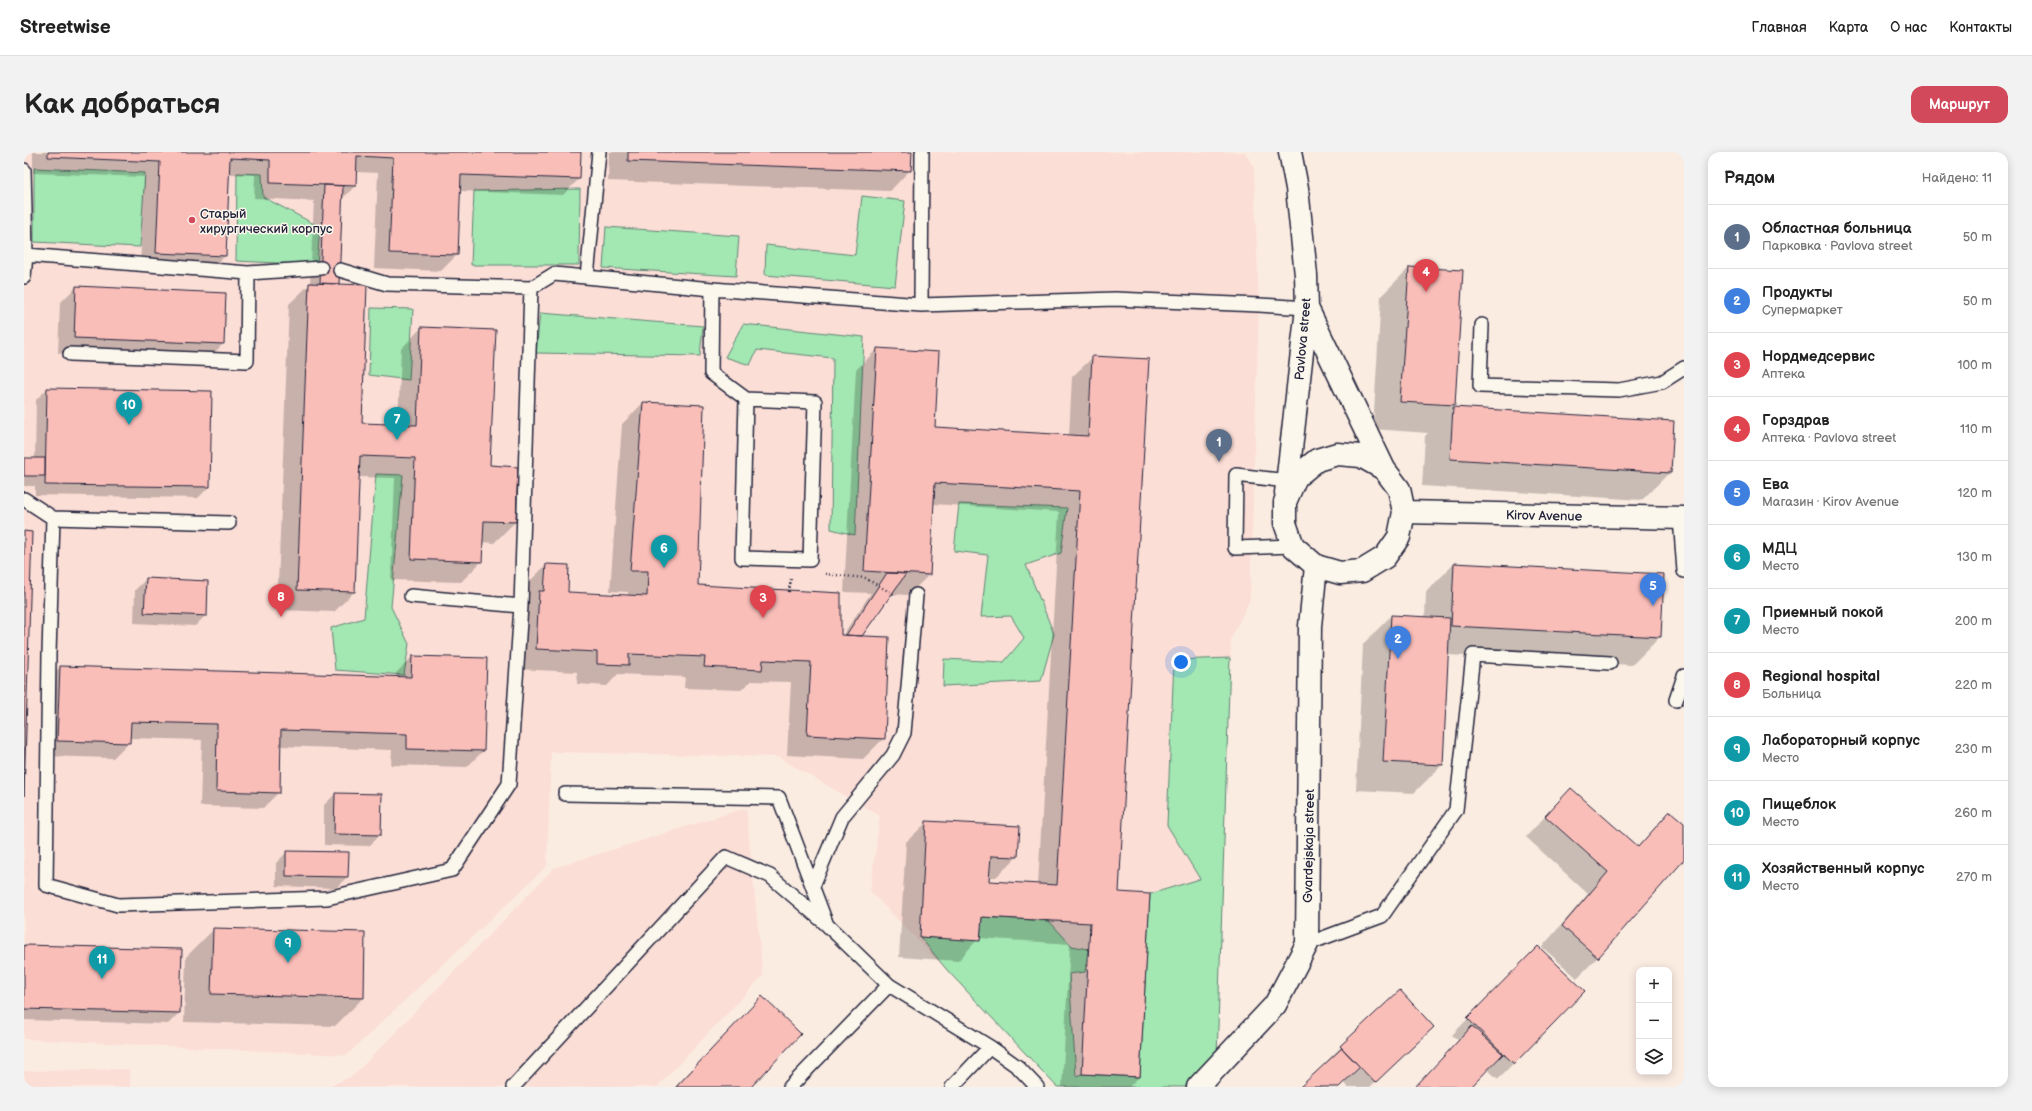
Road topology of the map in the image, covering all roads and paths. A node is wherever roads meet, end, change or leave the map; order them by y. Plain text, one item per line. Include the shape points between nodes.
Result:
1 (599, 152) edge
2 (922, 152) edge
3 (1290, 152) edge
4 (24, 170) edge
5 (25, 254) edge
6 (321, 268) dead end
7 (340, 270) dead end
8 (248, 273) junction
9 (587, 277) junction
10 (24, 278) edge
11 (531, 288) junction
12 (712, 289) junction
13 (921, 305) junction
14 (1307, 308) junction
15 (1482, 325) dead end
16 (70, 354) dead end
17 (1684, 368) edge
18 (746, 399) junction
19 (1384, 469) junction
20 (1287, 481) junction
21 (24, 499) edge
22 (1285, 502) junction
23 (1404, 512) junction
24 (53, 518) junction
25 (1682, 518) edge
26 (228, 523) dead end
27 (1294, 546) junction
28 (793, 560) junction
29 (1316, 566) junction
30 (1684, 571) edge
31 (822, 574) dead end
32 (791, 578) dead end
33 (411, 596) dead end
34 (915, 601) joint
35 (521, 606) junction
36 (1610, 663) dead end
37 (1684, 676) edge
38 (1676, 700) dead end
39 (565, 794) dead end
40 (813, 886) junction
41 (827, 925) junction
42 (1307, 944) junction
43 (889, 985) junction
44 (990, 1047) junction
45 (513, 1087) edge
46 (790, 1087) edge
47 (952, 1087) edge
48 (1037, 1087) edge
49 (1198, 1087) edge

1 - 9 lane
2 - 13 lane
3 - 14 street, Pavlova street via 1298,196
4 - 5 lane
5 - 8 lane
5 - 10 lane
6 - 8 lane
7 - 11 lane via 387,284
8 - 16 lane via 247,361
9 - 11 lane via 554,274
9 - 12 lane
11 - 35 lane
12 - 13 lane
12 - 18 lane via 711,372
13 - 14 lane via 1115,300
14 - 19 street
14 - 20 street, Pavlova street
15 - 17 lane via 1480,386 1619,390 1662,382
18 - 28 lane via 742,558
18 - 28 lane via 815,402 810,560
19 - 22 street via 1362,456 1337,454 1317,460 1296,477
19 - 23 street via 1399,489
20 - 22 street, Pavlova street
20 - 27 lane via 1236,474 1235,548
21 - 24 lane
22 - 27 street via 1285,523
23 - 25 street, Kirov Avenue
23 - 29 street via 1399,537 1385,557 1362,570 1340,573
24 - 26 lane
24 - 35 lane via 46,885 118,905 327,898 452,870 509,784
25 - 30 lane
27 - 29 street
28 - 32 path via 790,591
29 - 42 street, Gvardejskaja street via 1310,626
31 - 34 path via 866,578
33 - 35 lane
34 - 40 lane via 904,733 893,755 842,817
36 - 42 lane via 1473,655 1456,810 1382,916
37 - 38 lane
39 - 40 lane via 779,798
40 - 41 lane
41 - 43 lane
41 - 45 lane via 770,876 726,857
42 - 49 street, Gvardejskaja street via 1275,1005
43 - 44 lane
43 - 46 lane
44 - 47 lane
44 - 48 lane via 1018,1067

